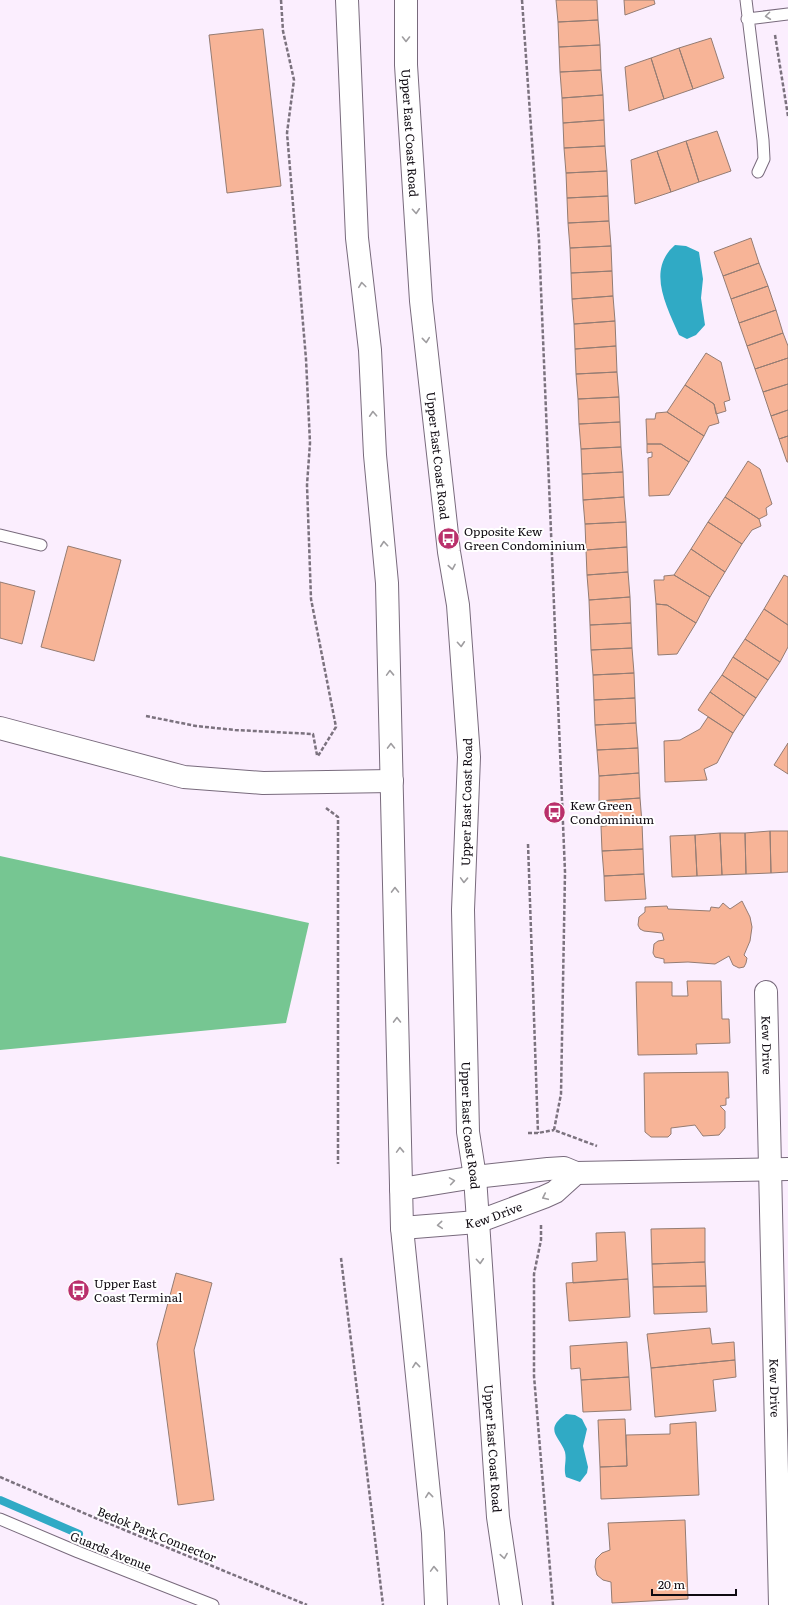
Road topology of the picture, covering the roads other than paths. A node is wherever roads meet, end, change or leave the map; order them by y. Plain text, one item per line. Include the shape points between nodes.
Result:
1 (348, 0) edge
2 (406, 0) edge
3 (746, 0) edge
4 (788, 14) edge
5 (747, 18) junction
6 (758, 172) dead end
7 (0, 535) edge
8 (41, 545) dead end
9 (0, 728) edge
10 (392, 781) junction
11 (766, 992) dead end
12 (779, 1169) edge
13 (576, 1173) junction
14 (474, 1177) junction
15 (401, 1189) junction
16 (477, 1222) junction
17 (402, 1228) junction
18 (0, 1519) edge
19 (213, 1605) edge
20 (436, 1605) edge
21 (511, 1605) edge
22 (780, 1605) edge

10 -> 1 main road via 387,584 375,455 370,350 357,238
2 -> 14 main road, Upper East Coast Road via 406,65 421,300 449,552 458,605 469,757 463,910 468,1132
3 - 5 lane
4 -> 5 lane
5 - 6 lane via 764,159
7 - 8 lane
9 - 10 main road via 184,777 263,783
15 -> 10 main road
11 - 12 main road, Kew Drive
12 - 13 main road
12 - 22 main road, Kew Drive
13 - 14 main road via 559,1168
13 -> 16 main road, Kew Drive via 555,1192
15 -> 14 main road
14 - 16 main road, Upper East Coast Road
15 - 17 main road
16 -> 17 main road, Kew Drive
16 -> 21 main road, Upper East Coast Road via 498,1517
20 -> 17 main road via 433,1533
18 - 19 lane, Guards Avenue

